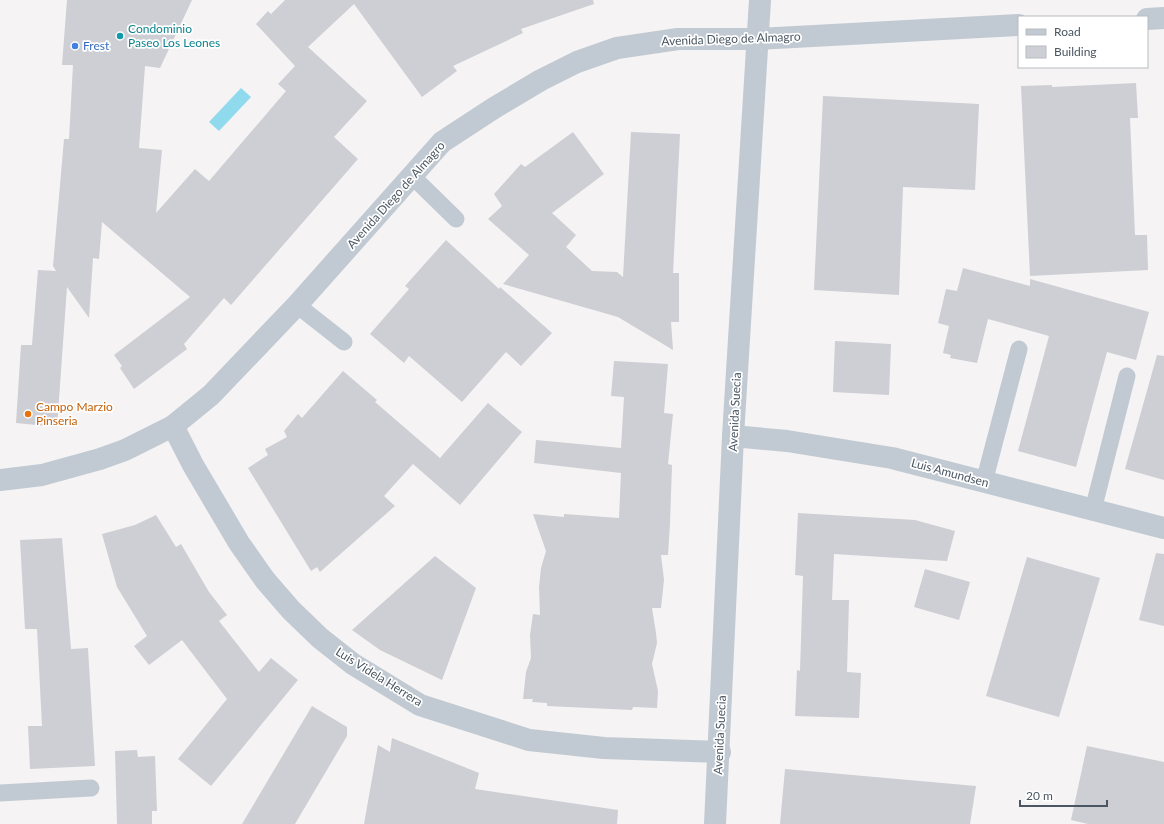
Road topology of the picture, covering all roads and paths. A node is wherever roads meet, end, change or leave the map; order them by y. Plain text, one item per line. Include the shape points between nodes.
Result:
1 (760, 0) edge
2 (1164, 18) edge
3 (1148, 19) edge
4 (1018, 25) edge
5 (758, 39) junction
6 (411, 175) junction
7 (456, 219) dead end
8 (297, 305) junction
9 (344, 342) dead end
10 (1019, 349) dead end
11 (1127, 376) dead end
12 (173, 426) junction
13 (733, 436) junction
14 (0, 480) edge
15 (984, 482) junction
16 (1093, 510) junction
17 (1164, 528) edge
18 (720, 752) junction
19 (91, 788) dead end
20 (0, 793) edge
21 (715, 824) edge

1 - 5 street, Avenida Suecia
2 - 3 street
4 - 5 street, Avenida Diego de Almagro
5 - 6 street, Avenida Diego de Almagro via 678,39 618,48 577,62 541,80 442,142
5 - 13 street, Avenida Suecia
6 - 7 lane
6 - 8 street, Avenida Diego de Almagro
8 - 9 lane
8 - 12 street, Avenida Diego de Almagro via 211,395
10 - 15 lane
11 - 16 lane
12 - 14 street, Avenida Diego de Almagro via 100,459 42,475
12 - 18 street, Luis Videla Herrera via 239,544 264,580 290,610 320,638 354,664 420,705 529,740 604,748
13 - 15 street, Luis Amundsen via 788,441 892,458
13 - 18 street, Avenida Suecia
15 - 16 street, Luis Amundsen
16 - 17 street, Luis Amundsen
18 - 21 street, Avenida Suecia
19 - 20 lane

